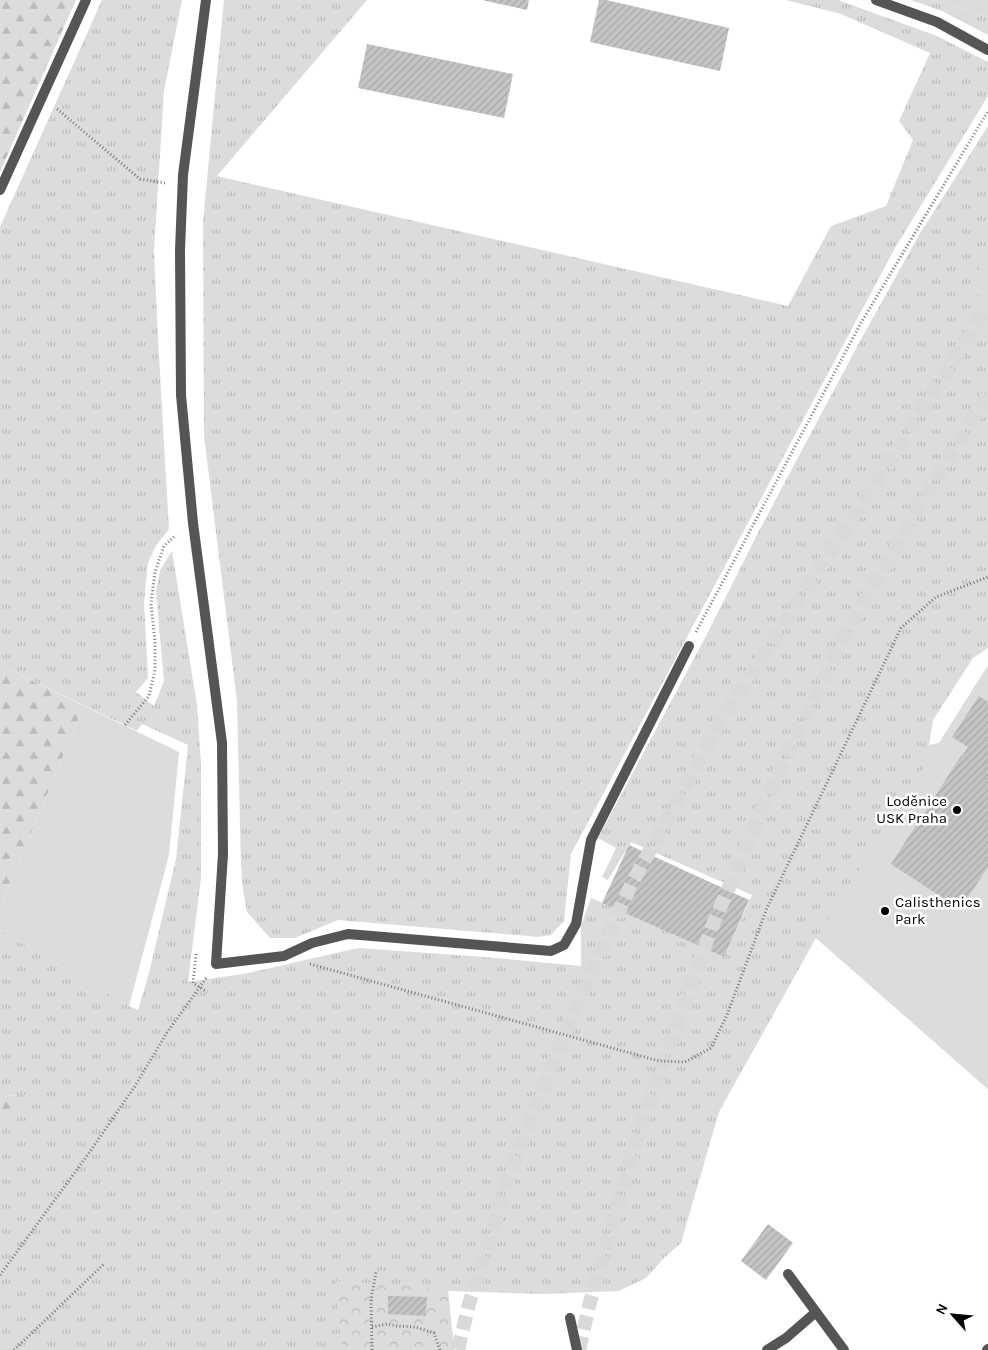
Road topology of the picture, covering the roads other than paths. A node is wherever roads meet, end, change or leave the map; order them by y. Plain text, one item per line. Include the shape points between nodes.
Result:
1 (86, 0) edge
2 (206, 0) edge
3 (876, 0) edge
4 (988, 50) edge
5 (0, 190) edge
6 (689, 646) road end
7 (788, 1274) dead end
8 (816, 1312) junction
9 (570, 1318) dead end
10 (577, 1350) edge
11 (767, 1350) edge
12 (844, 1350) edge

1 - 5 street
2 - 6 street via 183,175 181,395 193,523 222,743 223,854 216,964 284,956 312,943 348,934 551,951 564,945 576,924 591,840
3 - 4 street via 937,22
7 - 8 street
8 - 11 street
8 - 12 street
9 - 10 street

